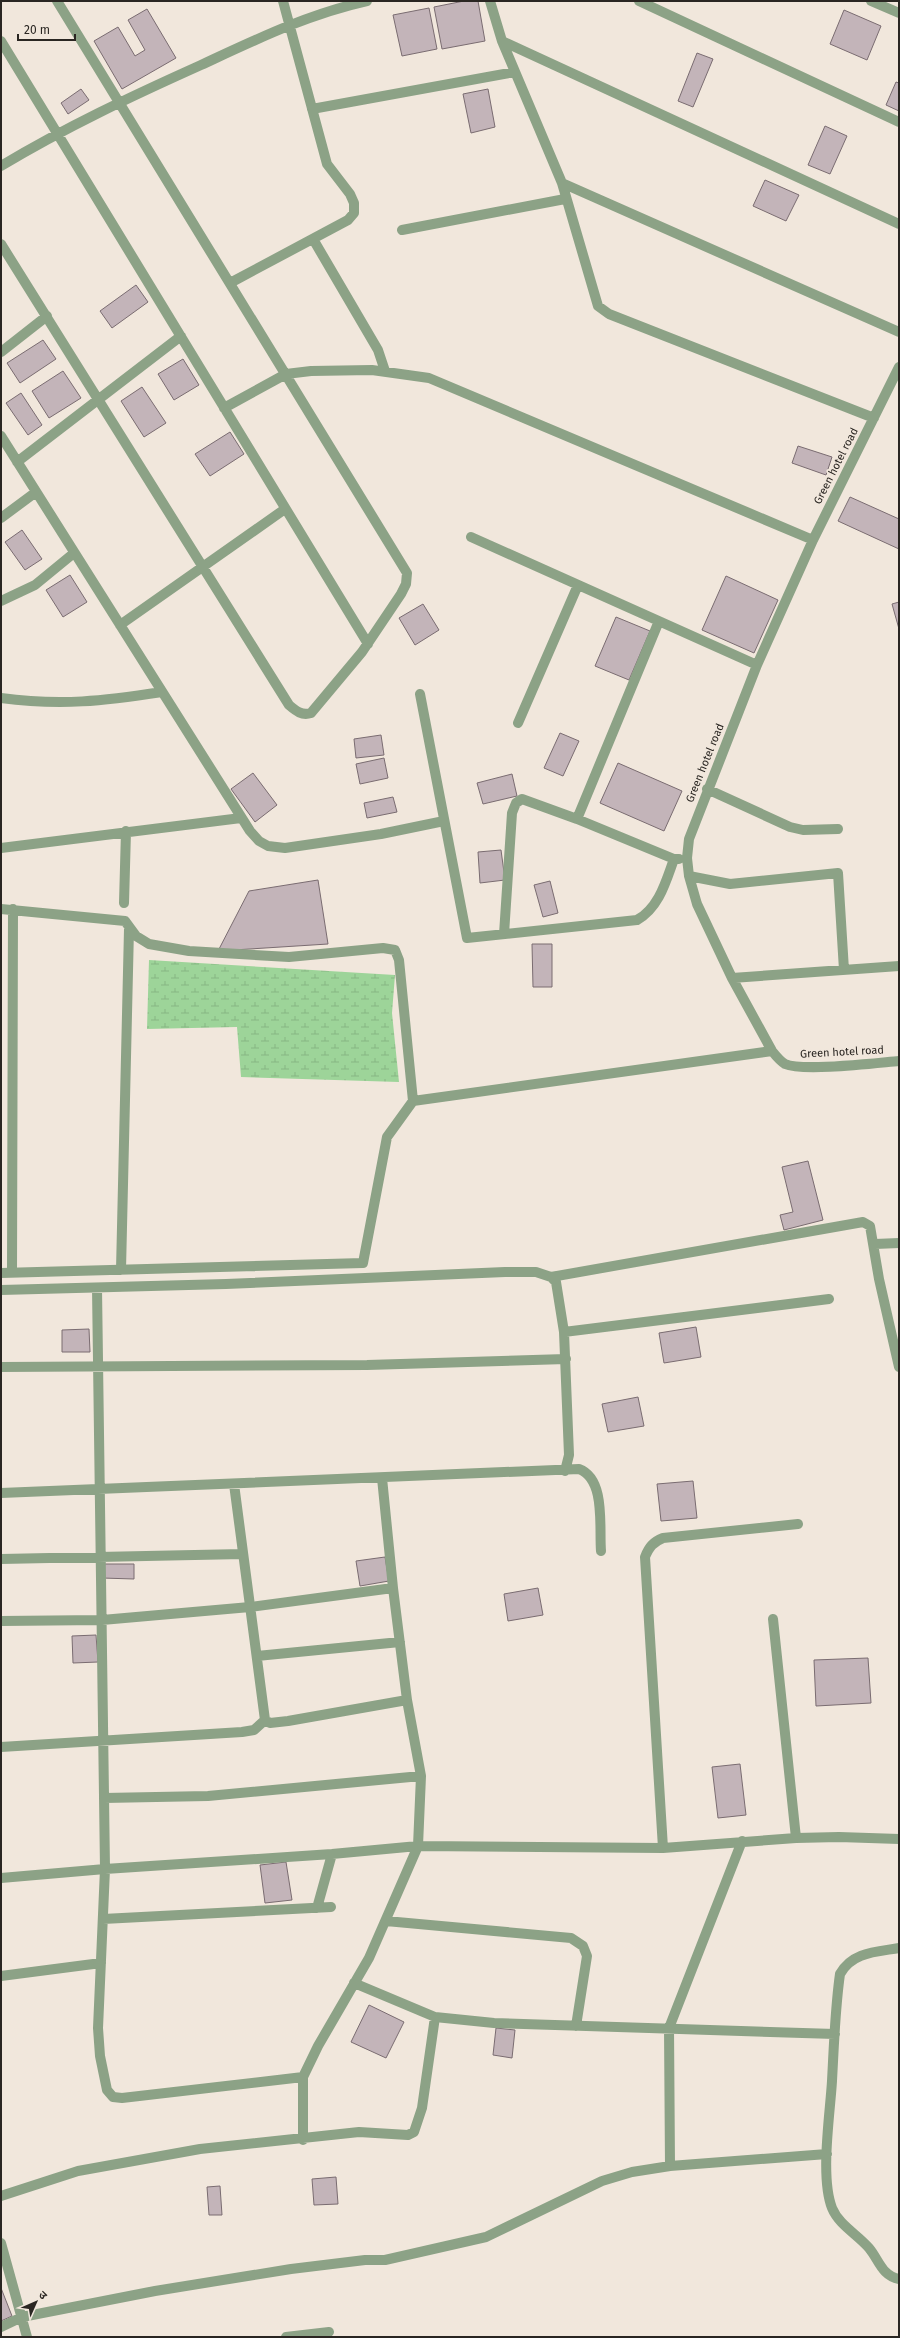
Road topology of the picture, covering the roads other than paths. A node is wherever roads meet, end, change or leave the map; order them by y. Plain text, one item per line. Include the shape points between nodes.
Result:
1 (57, 1) edge
2 (283, 1) edge
3 (367, 1) edge
4 (490, 1) edge
5 (638, 1) edge
6 (871, 1) edge
7 (899, 13) edge
8 (290, 24) junction
9 (1, 41) edge
10 (502, 41) junction
11 (515, 72) junction
12 (119, 102) junction
13 (312, 109) junction
14 (899, 122) edge
15 (57, 133) junction
16 (1, 166) edge
17 (562, 183) junction
18 (565, 199) junction
19 (899, 224) edge
20 (402, 230) dead end
21 (313, 238) junction
22 (1, 244) edge
23 (230, 283) junction
24 (46, 316) junction
25 (899, 332) edge
26 (181, 336) junction
27 (1, 352) edge
28 (899, 367) edge
29 (385, 371) junction
30 (286, 374) junction
31 (98, 399) junction
32 (224, 408) junction
33 (874, 418) junction
34 (1, 436) edge
35 (17, 462) junction
36 (36, 492) junction
37 (285, 508) junction
38 (1, 518) edge
39 (471, 537) dead end
40 (813, 540) junction
41 (74, 553) junction
42 (204, 566) junction
43 (578, 585) junction
44 (1, 601) edge
45 (659, 621) junction
46 (120, 625) junction
47 (368, 644) junction
48 (757, 665) junction
49 (162, 692) junction
50 (420, 694) dead end
51 (1, 698) edge
52 (518, 723) dead end
53 (707, 789) junction
54 (241, 818) junction
55 (577, 819) junction
56 (444, 821) junction
57 (838, 829) dead end
58 (126, 831) junction
59 (1, 848) edge
60 (687, 858) junction
61 (674, 859) junction
62 (690, 876) junction
63 (124, 902) dead end
64 (1, 909) edge
65 (13, 909) junction
66 (129, 929) junction
67 (504, 934) junction
68 (899, 966) edge
69 (844, 970) junction
70 (732, 978) junction
71 (772, 1051) junction
72 (899, 1061) edge
73 (413, 1101) junction
74 (899, 1243) edge
75 (875, 1244) junction
76 (121, 1270) junction
77 (12, 1272) junction
78 (1, 1273) edge
79 (551, 1277) junction
80 (97, 1288) junction
81 (1, 1290) edge
82 (828, 1299) dead end
83 (564, 1332) junction
84 (566, 1359) junction
85 (1, 1366) edge
86 (99, 1366) junction
87 (899, 1367) edge
88 (565, 1471) junction
89 (382, 1478) junction
90 (234, 1484) junction
91 (100, 1489) junction
92 (1, 1493) edge
93 (798, 1524) dead end
94 (601, 1552) dead end
95 (244, 1554) junction
96 (101, 1556) junction
97 (1, 1559) edge
98 (393, 1588) junction
99 (250, 1606) junction
100 (773, 1619) dead end
101 (102, 1620) junction
102 (1, 1621) edge
103 (400, 1642) junction
104 (257, 1656) junction
105 (407, 1700) junction
106 (265, 1720) junction
107 (103, 1739) junction
108 (1, 1747) edge
109 (421, 1776) junction
110 (104, 1798) junction
111 (796, 1838) junction
112 (899, 1839) edge
113 (742, 1841) junction
114 (418, 1846) junction
115 (663, 1848) junction
116 (332, 1854) junction
117 (105, 1869) junction
118 (1, 1878) edge
119 (331, 1907) dead end
120 (317, 1908) junction
121 (103, 1919) junction
122 (386, 1921) junction
123 (899, 1948) edge
124 (101, 1964) junction
125 (1, 1976) edge
126 (354, 1983) junction
127 (435, 2017) junction
128 (576, 2026) junction
129 (669, 2028) junction
130 (835, 2034) junction
131 (304, 2077) junction
132 (303, 2140) junction
133 (827, 2154) junction
134 (670, 2166) junction
135 (1, 2196) edge
136 (1, 2243) edge
137 (899, 2279) edge
138 (22, 2317) junction
139 (1, 2327) edge
140 (329, 2332) dead end
141 (27, 2337) edge
142 (286, 2337) edge

1 - 12 street
2 - 8 street
3 - 8 street
4 - 10 street
5 - 14 street
6 - 7 street
8 - 12 street
8 - 13 street
9 - 15 street
10 - 11 street
10 - 19 street
11 - 13 street
11 - 17 street
12 - 15 street
12 - 23 street
13 - 21 street via 327,164 350,194 355,210 348,220
15 - 16 street
15 - 26 street
17 - 18 street
17 - 25 street
18 - 20 street
18 - 33 street via 595,302 602,310
21 - 23 street
21 - 29 street via 378,350
22 - 24 street
23 - 30 street
24 - 27 street
24 - 31 street
26 - 31 street
26 - 32 street
28 - 33 street, Green hotel road
29 - 30 street via 347,369
29 - 40 street via 429,378
30 - 32 street
30 - 47 street via 407,574 401,594
31 - 35 street
31 - 42 street
32 - 37 street
33 - 40 street, Green hotel road
34 - 35 street
35 - 36 street
36 - 38 street
36 - 41 street
37 - 42 street
37 - 47 street
39 - 43 street
40 - 48 street, Green hotel road
41 - 44 street via 35,586
41 - 46 street
42 - 46 street
42 - 47 street via 290,705 300,713 306,715 316,710
43 - 45 street
43 - 52 street
45 - 48 street
45 - 55 street
46 - 49 street
48 - 53 street, Green hotel road
49 - 51 street via 64,704
49 - 54 street
50 - 56 street
53 - 57 street via 790,827 803,830
53 - 60 street, Green hotel road via 689,839
54 - 56 street via 259,841 268,846 284,848 381,834
54 - 58 street
55 - 61 street
55 - 67 street via 529,800 522,799 516,803 510,824
56 - 67 street via 467,938
58 - 59 street
58 - 63 street
60 - 61 street
60 - 62 street, Green hotel road
61 - 67 street via 661,893 650,910 637,920
62 - 69 street via 730,884 838,873
62 - 70 street, Green hotel road via 697,904
64 - 65 street
65 - 66 street via 125,921
65 - 77 street
66 - 73 street via 149,944 223,955 289,957 383,948 394,950 398,960
66 - 76 street
68 - 69 street
69 - 70 street
70 - 71 street, Green hotel road
71 - 72 street, Green hotel road via 785,1063 802,1067
71 - 73 street
73 - 76 street via 387,1137 363,1263
74 - 75 street
75 - 79 street via 870,1226 858,1222
75 - 87 street via 879,1279
76 - 77 street
77 - 78 street
79 - 80 street via 536,1272 505,1272
79 - 83 street via 558,1289
80 - 81 street
80 - 86 street
82 - 83 street
83 - 84 street
84 - 86 street via 367,1365
84 - 88 street via 569,1456
85 - 86 street
86 - 91 street
88 - 89 street
88 - 94 street via 579,1469 586,1472 595,1483 598,1490
89 - 90 street
89 - 98 street
90 - 91 street
90 - 95 street
91 - 92 street
91 - 96 street
93 - 115 street via 663,1538 648,1549 645,1557
95 - 96 street
95 - 99 street
96 - 97 street
96 - 101 street
98 - 99 street
98 - 103 street
99 - 101 street
99 - 104 street
100 - 111 street
101 - 102 street
101 - 107 street
103 - 104 street
103 - 105 street
104 - 106 street
105 - 106 street via 288,1722 270,1723
105 - 109 street
106 - 107 street via 254,1730 242,1732
107 - 108 street
107 - 110 street
109 - 110 street via 208,1796
109 - 114 street
110 - 117 street
111 - 112 street via 839,1836
111 - 113 street
113 - 115 street
113 - 129 street
114 - 115 street
114 - 116 street
114 - 122 street
116 - 117 street
116 - 120 street
117 - 118 street
117 - 121 street
119 - 120 street
120 - 121 street
121 - 124 street
122 - 126 street
122 - 128 street via 571,1938 583,1946 587,1956
123 - 130 street via 864,1954 845,1966 840,1974 838,1987
124 - 125 street
124 - 131 street via 98,2028 100,2056 107,2090 113,2097
126 - 127 street
126 - 131 street via 318,2046
127 - 128 street via 494,2023
127 - 132 street via 422,2108 414,2132 408,2135 358,2132
128 - 129 street
129 - 130 street
129 - 134 street
130 - 133 street
131 - 132 street
132 - 135 street via 200,2149 117,2163 55,2177
133 - 134 street
133 - 137 street via 827,2186 832,2208 840,2221 869,2247 884,2272
134 - 138 street via 632,2172 602,2181 478,2239 385,2260 291,2269 155,2291
136 - 138 street
138 - 139 street
138 - 141 street
140 - 142 street

